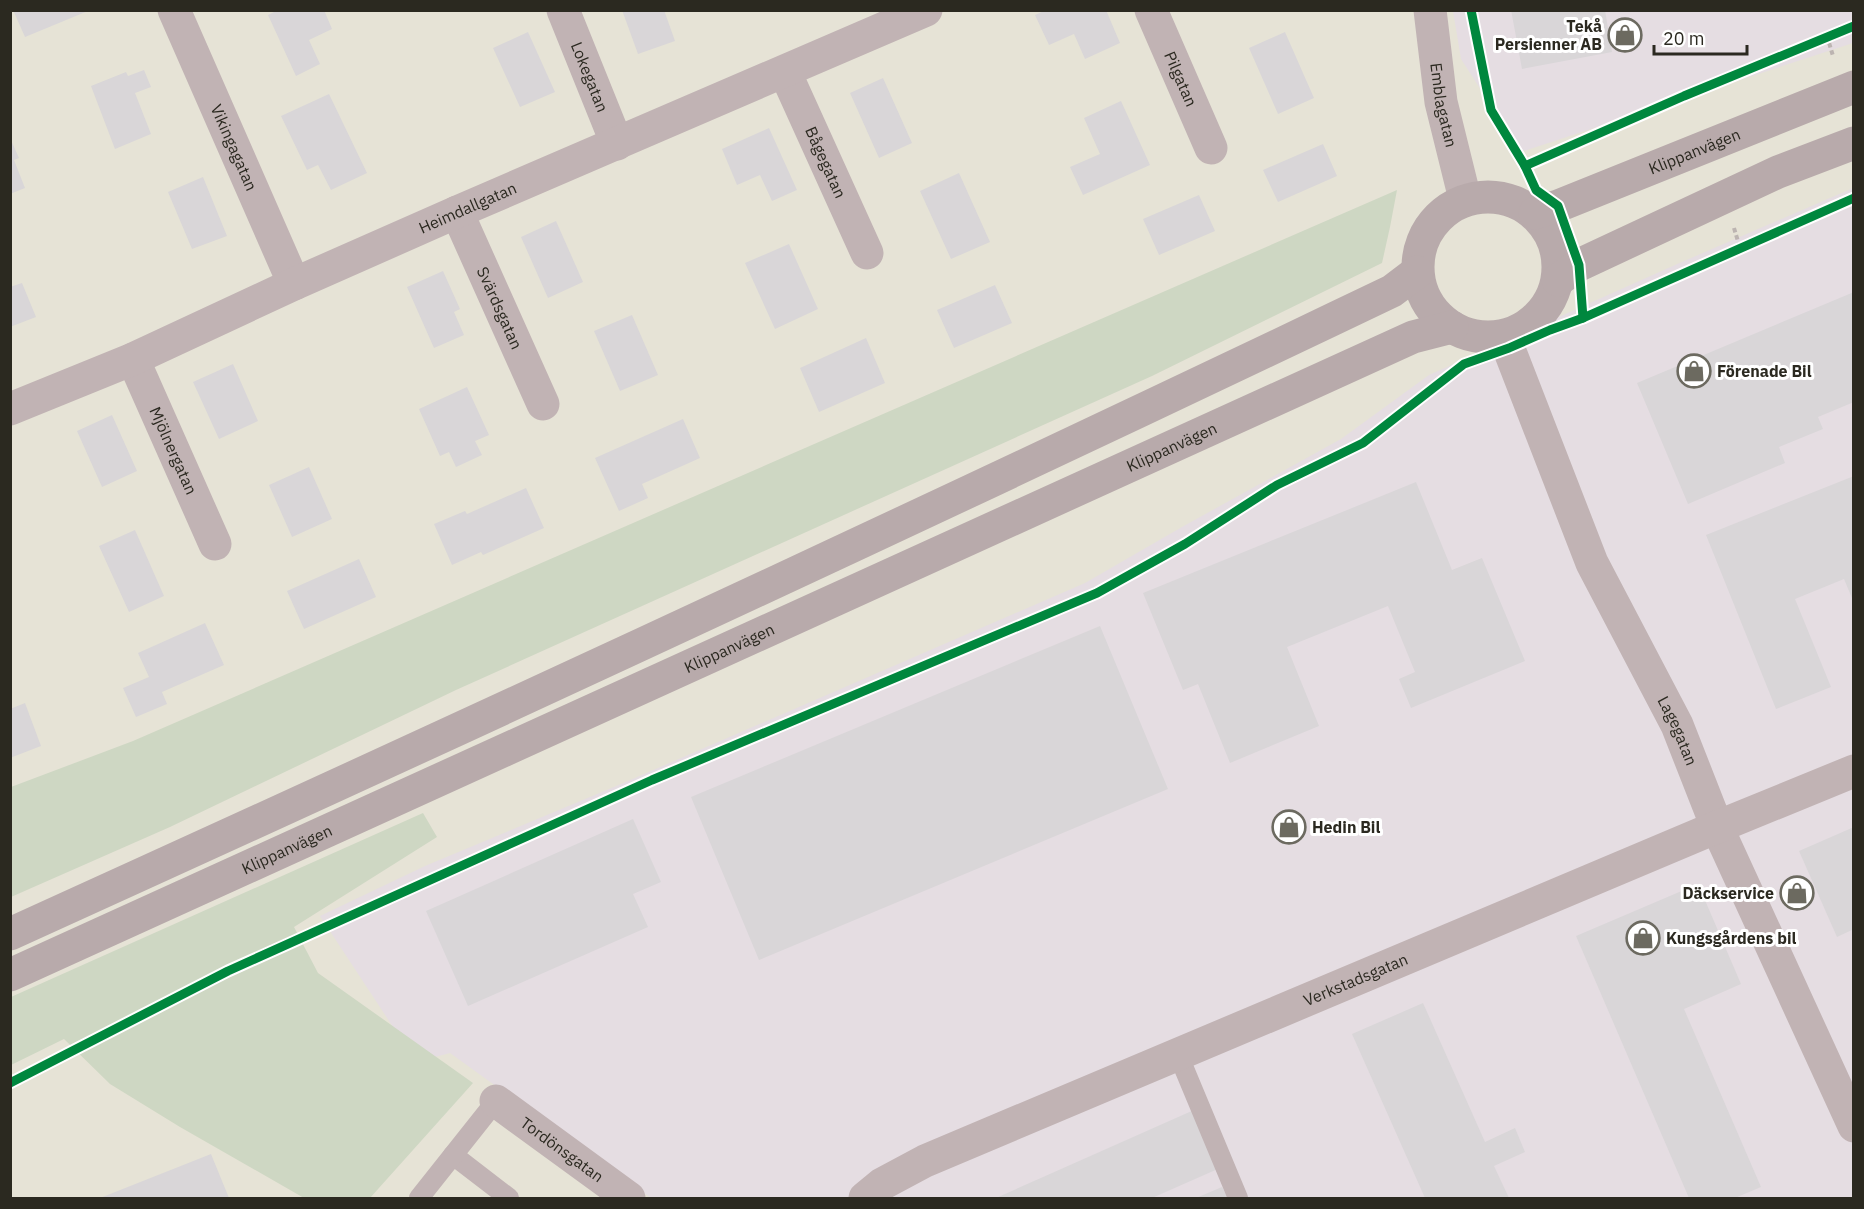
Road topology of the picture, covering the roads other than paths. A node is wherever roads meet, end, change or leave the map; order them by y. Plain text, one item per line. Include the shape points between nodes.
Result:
1 (174, 10) edge
2 (563, 10) edge
3 (926, 10) edge
4 (1151, 10) edge
5 (1430, 10) edge
6 (785, 72) junction
7 (1854, 87) edge
8 (1854, 143) edge
9 (617, 144) junction
10 (1211, 148) dead end
11 (1465, 199) junction
12 (457, 212) junction
13 (1535, 213) junction
14 (867, 253) dead end
15 (1417, 272) junction
16 (1558, 280) junction
17 (294, 284) junction
18 (1452, 327) junction
19 (1503, 336) junction
20 (133, 359) junction
21 (543, 404) dead end
22 (10, 409) edge
23 (215, 544) dead end
24 (1854, 771) edge
25 (1717, 827) junction
26 (10, 934) edge
27 (10, 975) edge
28 (1178, 1054) junction
29 (496, 1101) joint
30 (1854, 1126) edge
31 (453, 1155) junction
32 (419, 1198) edge
33 (509, 1198) edge
34 (629, 1198) edge
35 (866, 1198) edge
36 (1238, 1198) edge

1 - 17 street, Vikingagatan
2 - 9 street, Lokegatan
3 - 6 street, Heimdallgatan
4 - 10 street, Pilgatan
5 - 11 street, Emblagatan via 1441,102
6 - 9 street, Heimdallgatan
6 - 14 street, Bågegatan
7 - 13 main road, Klippanvägen
8 - 16 main road via 1767,177 1579,265
9 - 12 street, Heimdallgatan
11 - 13 main road via 1490,195 1514,200
11 - 15 main road via 1439,215 1422,242
12 - 17 street, Heimdallgatan
12 - 21 street, Svärdsgatan
13 - 16 main road via 1555,243
15 - 18 main road via 1422,294 1434,313
15 - 26 main road via 1392,291 969,493
16 - 19 main road via 1548,305 1529,325
17 - 20 street, Heimdallgatan
18 - 19 main road via 1477,336
18 - 27 main road, Klippanvägen via 1413,337
19 - 25 street, Lagegatan via 1592,563 1677,726
20 - 22 street, Heimdallgatan
20 - 23 street, Mjölnergatan
24 - 25 street, Verkstadsgatan
25 - 28 street, Verkstadsgatan
25 - 30 street, Lagegatan
28 - 35 street, Verkstadsgatan via 925,1161 889,1179
28 - 36 lane
29 - 31 lane
29 - 34 street, Tordönsgatan
31 - 32 lane
31 - 33 lane

